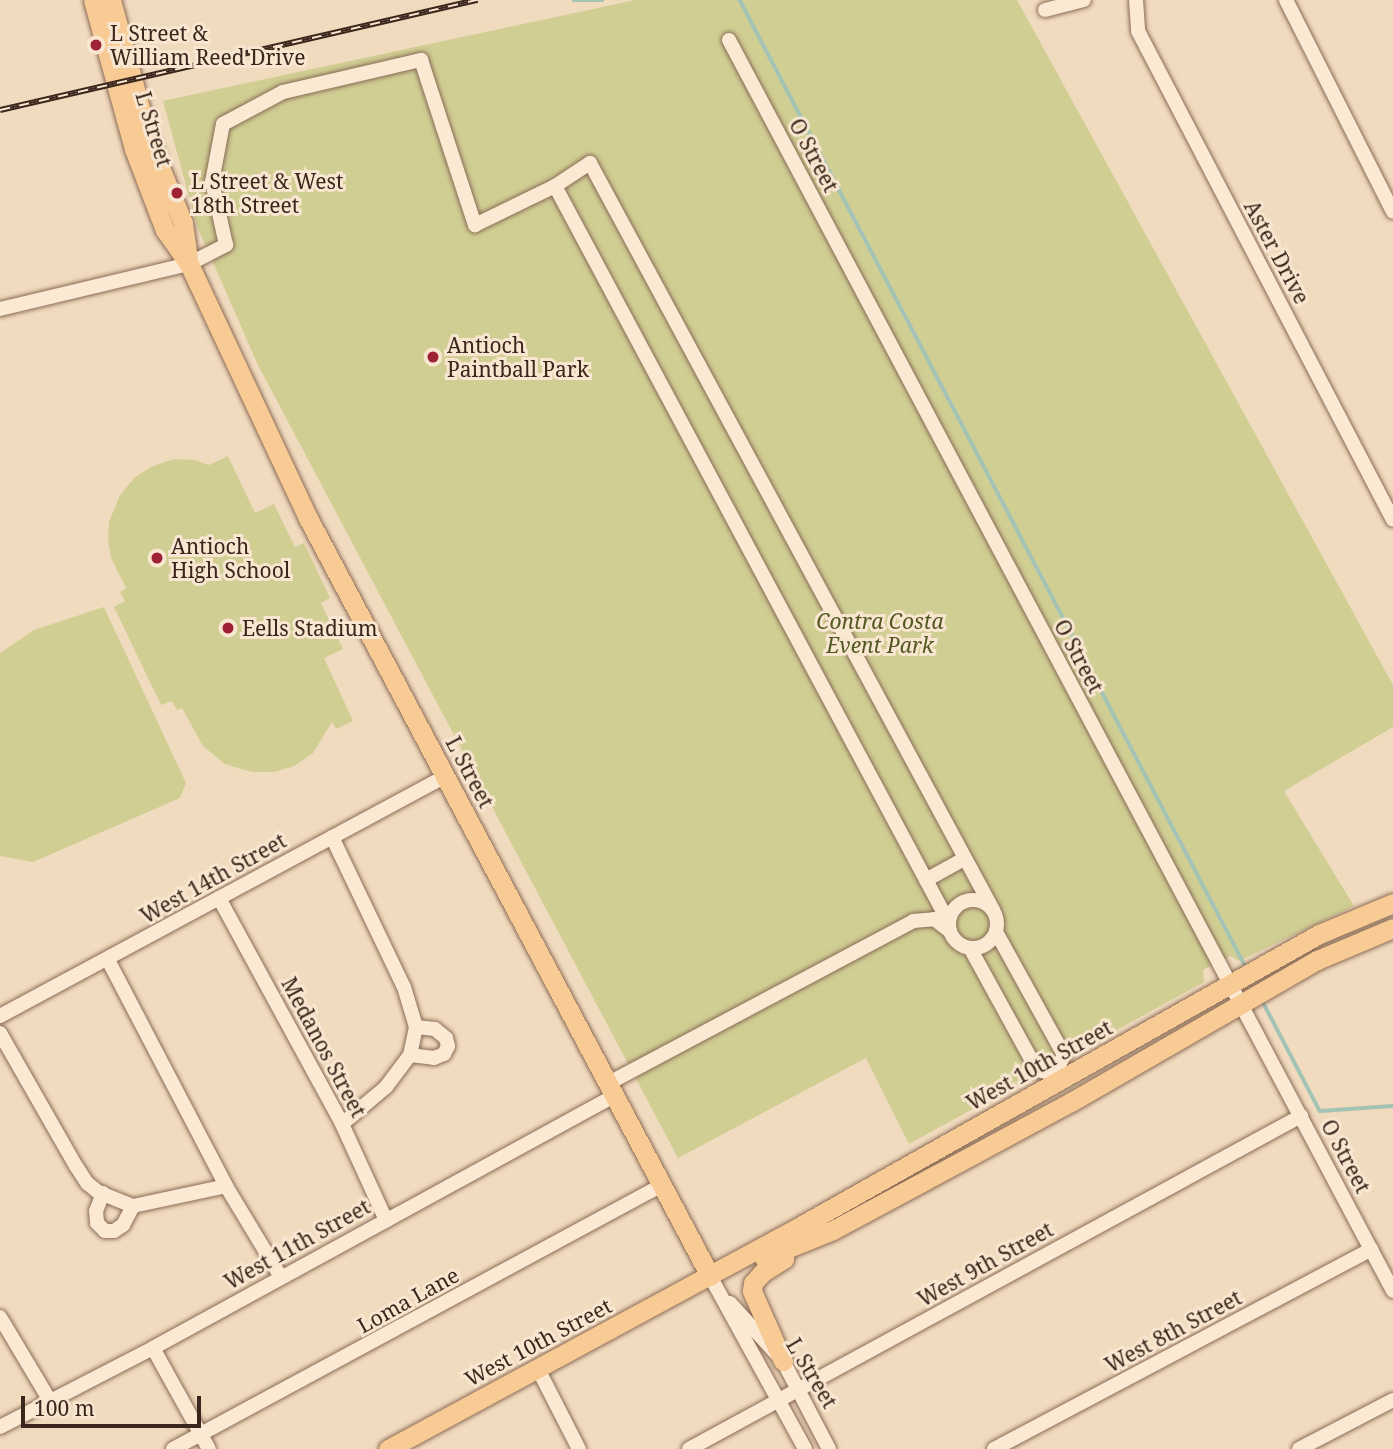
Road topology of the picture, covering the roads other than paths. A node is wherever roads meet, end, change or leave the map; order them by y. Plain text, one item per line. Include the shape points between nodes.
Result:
1 (93, 0) edge
2 (111, 0) edge
3 (1084, 0) edge
4 (1136, 0) edge
5 (1286, 0) edge
6 (1045, 10) dead end
7 (729, 40) dead end
8 (555, 186) junction
9 (1393, 212) edge
10 (189, 264) junction
11 (0, 309) edge
12 (1393, 520) edge
13 (446, 776) junction
14 (332, 837) junction
15 (964, 859) junction
16 (926, 880) junction
17 (219, 898) junction
18 (1393, 903) edge
19 (993, 910) junction
20 (950, 927) junction
21 (1393, 928) edge
22 (996, 932) junction
23 (970, 948) junction
24 (108, 960) junction
25 (1229, 986) junction
26 (1241, 1006) junction
27 (0, 1016) edge
28 (416, 1027) junction
29 (0, 1033) edge
30 (410, 1055) junction
31 (1057, 1077) junction
32 (611, 1090) junction
33 (1071, 1102) junction
34 (1301, 1116) junction
35 (342, 1124) junction
36 (662, 1185) junction
37 (226, 1186) junction
38 (103, 1194) junction
39 (133, 1206) junction
40 (386, 1220) junction
41 (833, 1230) junction
42 (1371, 1249) junction
43 (710, 1276) junction
44 (281, 1277) junction
45 (1393, 1291) edge
46 (722, 1295) junction
47 (0, 1317) edge
48 (153, 1348) junction
49 (783, 1361) junction
50 (538, 1369) junction
51 (799, 1390) junction
52 (1393, 1400) edge
53 (50, 1401) junction
54 (779, 1401) junction
55 (0, 1427) edge
56 (201, 1434) junction
57 (173, 1449) edge
58 (209, 1449) edge
59 (388, 1449) edge
60 (579, 1449) edge
61 (689, 1449) edge
62 (805, 1449) edge
63 (829, 1449) edge
64 (994, 1449) edge
65 (1299, 1449) edge

1 - 10 main road, L Street via 134,149 165,230
2 - 10 main road, L Street via 149,141 183,223
3 - 6 street
4 - 12 street, Aster Drive via 1138,31
5 - 9 street
7 - 25 street, O Street
8 - 10 street via 475,225 421,61 283,92 223,124 212,182 226,245
8 - 15 street via 590,163
8 - 16 street
10 - 11 street
10 - 13 main road, L Street via 308,518
13 - 14 street, West 14th Street
13 - 32 main road, L Street
14 - 17 street, West 14th Street
14 - 28 street via 404,987
15 - 16 street
15 - 19 street
16 - 20 street
17 - 24 street, West 14th Street
17 - 35 street, Medanos Street
18 - 25 main road, West 10th Street via 1319,934
19 - 20 street via 979,901 963,903 956,908
19 - 22 street
20 - 23 street via 960,944
20 - 32 street, West 11th Street via 934,919 913,921
21 - 26 main road, West 10th Street via 1317,960
22 - 23 street via 987,944
22 - 31 street via 1064,1055
23 - 31 street via 1037,1070
24 - 27 street, West 14th Street
24 - 37 street
25 - 26 street, O Street
25 - 31 main road, West 10th Street
26 - 33 main road, West 10th Street
26 - 34 street, O Street
28 - 30 street
28 - 30 street via 435,1029 449,1046 434,1058
29 - 38 street via 87,1183
30 - 35 street via 386,1087
31 - 33 street
31 - 43 main road, West 10th Street
32 - 36 main road, L Street
32 - 40 street, West 11th Street
33 - 41 main road, West 10th Street
34 - 42 street, O Street
34 - 51 street, West 9th Street
35 - 40 street, Medanos Street
36 - 43 main road, L Street
36 - 56 street, Loma Lane
37 - 39 street
37 - 44 street
38 - 39 street
38 - 39 street via 96,1212 97,1223 105,1231 123,1225
40 - 44 street, West 11th Street
41 - 43 main road, West 10th Street
41 - 49 main road via 763,1272 753,1283 752,1291
42 - 45 street, O Street
42 - 64 street, West 8th Street
43 - 46 street, L Street
43 - 50 main road, West 10th Street
44 - 48 street, West 11th Street
46 - 49 street, L Street
46 - 54 street, L Street
47 - 53 street
48 - 53 street, West 11th Street
48 - 56 street
49 - 51 street, L Street
50 - 59 main road, West 10th Street
50 - 60 street
51 - 54 street, West 9th Street
51 - 63 street, L Street
52 - 65 street
53 - 55 street, West 11th Street
54 - 61 street, West 9th Street
54 - 62 street, L Street
56 - 57 street, Loma Lane
56 - 58 street

